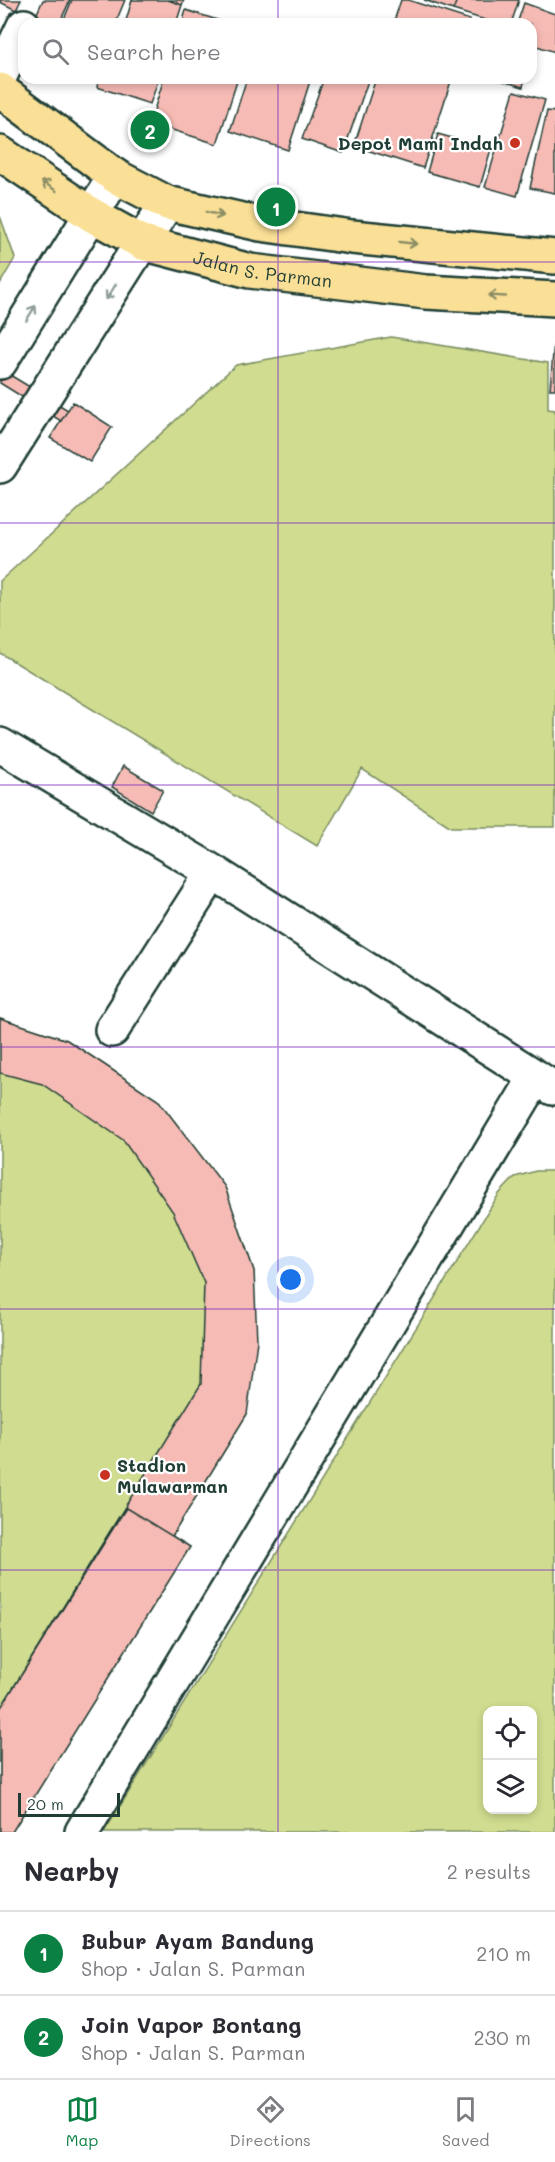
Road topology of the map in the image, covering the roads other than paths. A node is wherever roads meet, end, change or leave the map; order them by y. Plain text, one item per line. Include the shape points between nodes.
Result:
1 (36, 0) edge
2 (27, 18) edge
3 (18, 38) edge
4 (0, 76) edge
5 (0, 90) edge
6 (0, 153) edge
7 (115, 176) junction
8 (167, 203) junction
9 (92, 215) junction
10 (143, 243) junction
11 (555, 257) edge
12 (555, 299) edge
13 (0, 362) edge
14 (0, 466) edge
15 (0, 746) edge
16 (213, 872) junction
17 (112, 1030) dead end
18 (546, 1083) edge
19 (82, 1832) edge

1 - 2 street
3 - 4 street
5 - 7 main road
9 -> 6 main road, Jalan S. Parman
7 - 8 main road
7 - 9 street
8 - 10 street
8 -> 11 main road via 260,224 352,237
9 - 10 main road, Jalan S. Parman
13 -> 9 street
12 -> 10 main road, Jalan S. Parman via 426,292 250,270
10 -> 14 street
15 - 16 street
16 - 17 street
16 - 18 street
18 - 19 street

